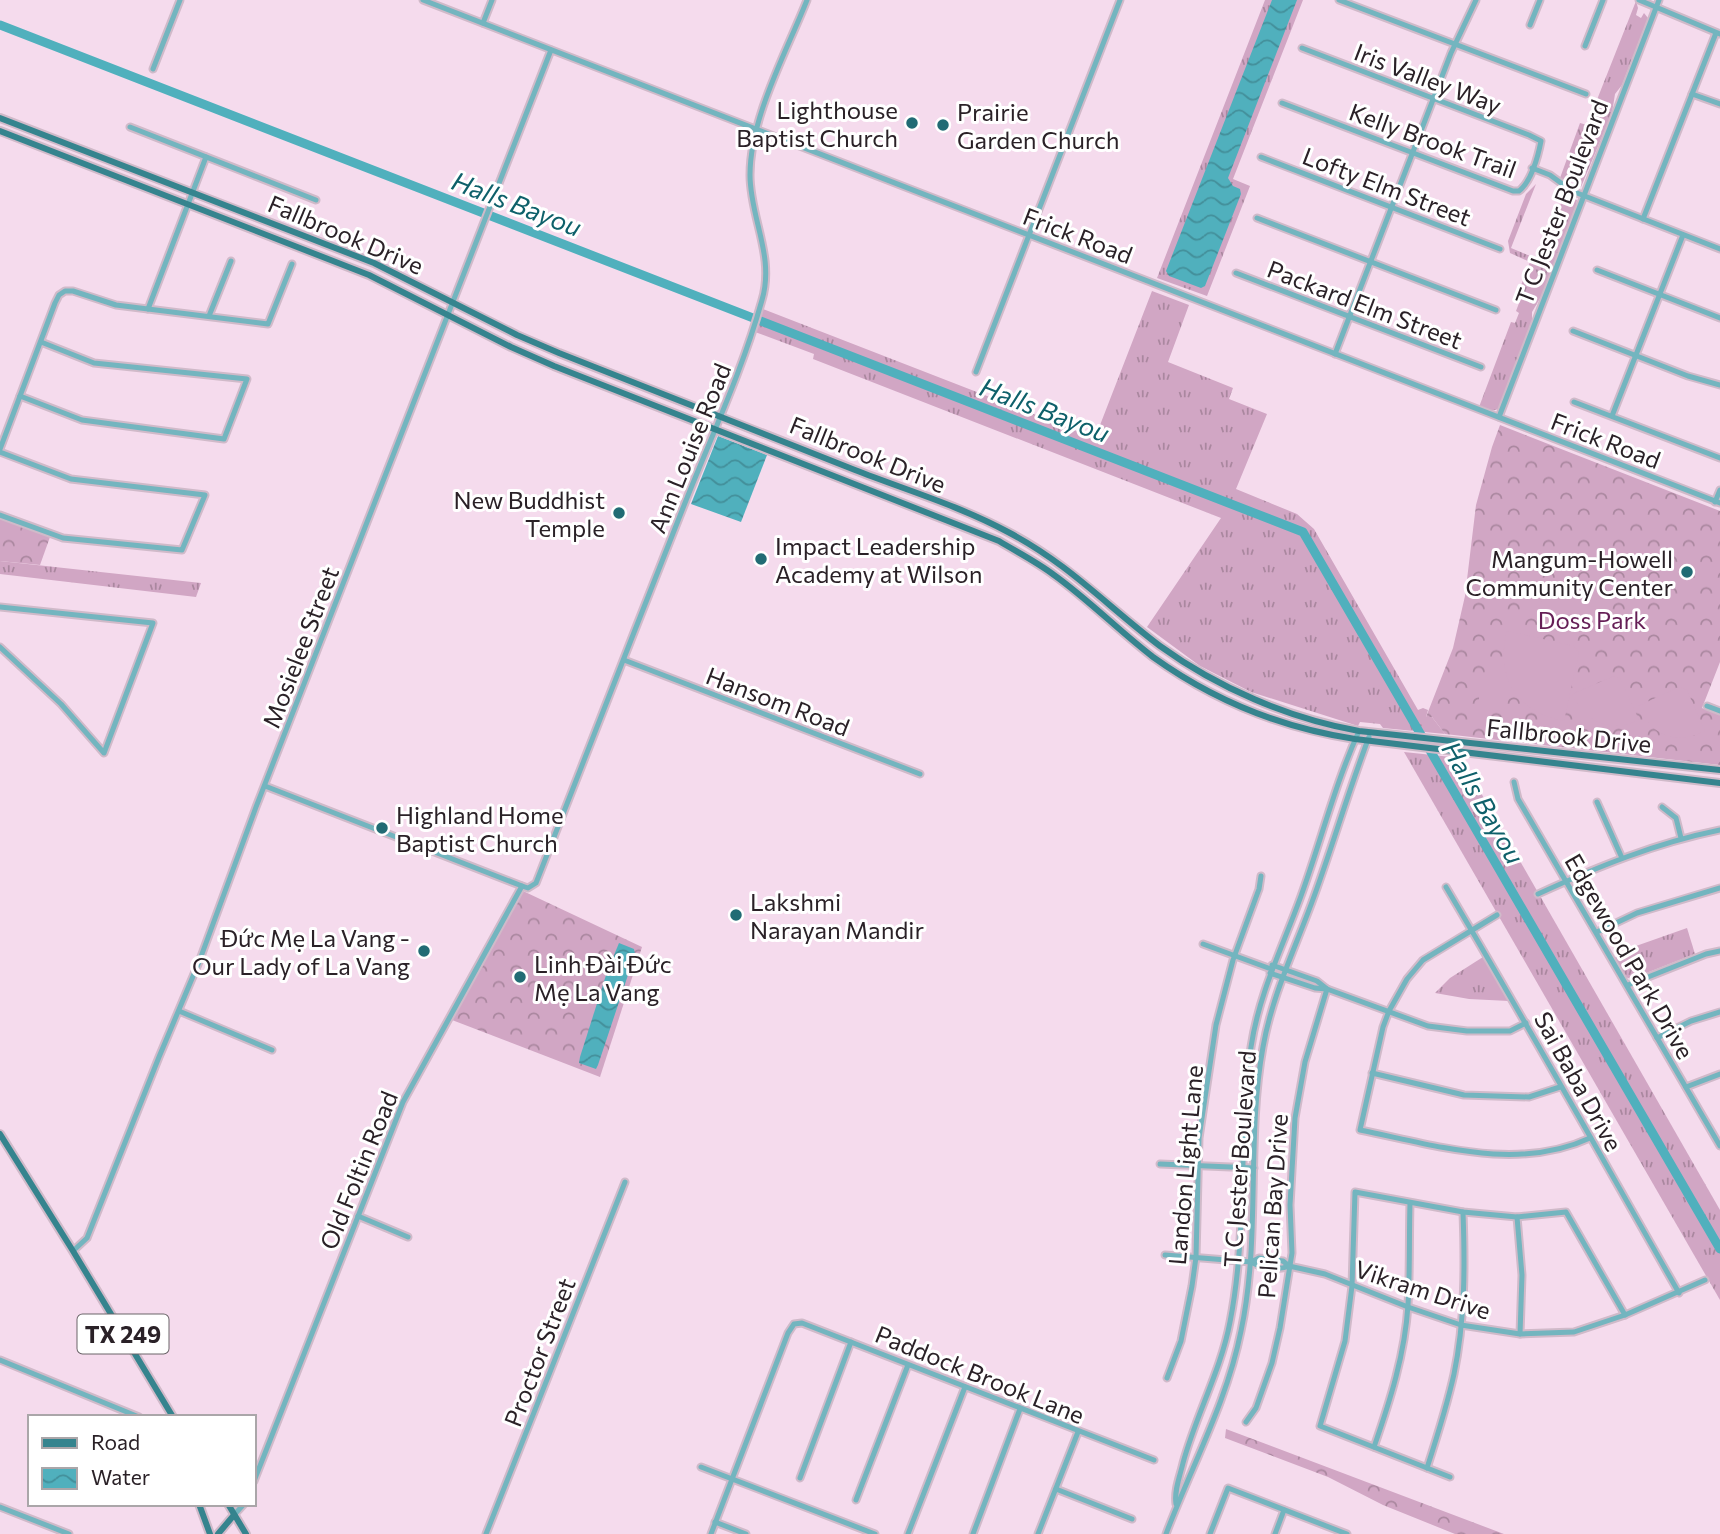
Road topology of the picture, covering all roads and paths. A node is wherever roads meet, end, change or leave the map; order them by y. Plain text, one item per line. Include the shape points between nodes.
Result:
1 (180, 0) edge
2 (423, 0) edge
3 (492, 0) edge
4 (807, 0) edge
5 (1120, 0) edge
6 (1339, 0) edge
7 (1476, 0) edge
8 (1540, 0) edge
9 (1603, 0) edge
10 (1639, 0) edge
11 (1659, 0) edge
12 (1655, 8) junction
13 (483, 23) junction
14 (1530, 25) dead end
15 (1718, 33) edge
16 (1455, 44) junction
17 (1585, 46) dead end
18 (1302, 48) dead end
19 (551, 50) junction
20 (153, 69) dead end
21 (1586, 94) dead end
22 (1692, 94) junction
23 (1433, 98) junction
24 (1282, 103) dead end
25 (1720, 104) edge
26 (0, 118) edge
27 (130, 127) dead end
28 (755, 129) junction
29 (0, 131) edge
30 (44, 135) junction
31 (1541, 141) joint
32 (39, 146) junction
33 (1412, 153) junction
34 (206, 157) junction
35 (1261, 157) dead end
36 (1532, 167) junction
37 (192, 192) junction
38 (1583, 195) junction
39 (316, 200) dead end
40 (187, 205) junction
41 (1391, 207) junction
42 (1257, 218) dead end
43 (1643, 219) junction
44 (1029, 235) junction
45 (1683, 235) junction
46 (1500, 248) dead end
47 (1720, 249) edge
48 (230, 261) dead end
49 (1370, 262) junction
50 (292, 264) dead end
51 (1597, 270) dead end
52 (1236, 273) dead end
53 (1658, 295) junction
54 (452, 301) junction
55 (148, 309) junction
56 (1496, 310) dead end
57 (447, 313) junction
58 (209, 316) junction
59 (1349, 316) junction
60 (1720, 318) edge
61 (1573, 331) dead end
62 (41, 342) junction
63 (1335, 354) junction
64 (1635, 356) junction
65 (1481, 367) dead end
66 (976, 372) dead end
67 (1720, 386) edge
68 (20, 397) junction
69 (1574, 402) dead end
70 (720, 416) junction
71 (1612, 416) junction
72 (1499, 417) junction
73 (715, 429) junction
74 (0, 451) edge
75 (1720, 458) edge
76 (1720, 490) edge
77 (911, 492) junction
78 (906, 503) junction
79 (1718, 503) edge
80 (0, 515) edge
81 (1005, 530) junction
82 (999, 541) junction
83 (0, 607) edge
84 (0, 647) edge
85 (624, 660) junction
86 (1707, 706) dead end
87 (1720, 711) edge
88 (1359, 731) junction
89 (1371, 732) junction
90 (1355, 739) junction
91 (1368, 741) junction
92 (1518, 749) junction
93 (1517, 760) junction
94 (1628, 760) junction
95 (1720, 770) edge
96 (1627, 772) junction
97 (920, 774) dead end
98 (1514, 782) dead end
99 (1720, 783) edge
100 (265, 786) junction
101 (1597, 802) dead end
102 (1662, 807) dead end
103 (1720, 830) edge
104 (1681, 838) junction
105 (1622, 858) junction
106 (1261, 876) dead end
107 (1567, 881) junction
108 (522, 886) junction
109 (1446, 887) dead end
110 (1720, 888) edge
111 (1538, 894) dead end
112 (1497, 915) dead end
113 (1472, 930) junction
114 (1597, 932) junction
115 (1203, 944) dead end
116 (1720, 951) edge
117 (1234, 956) junction
118 (1271, 969) junction
119 (1284, 969) junction
120 (1281, 977) junction
121 (1628, 985) junction
122 (1327, 989) junction
123 (180, 1011) junction
124 (1389, 1011) junction
125 (1720, 1012) edge
126 (1526, 1023) junction
127 (1657, 1038) junction
128 (272, 1050) dead end
129 (1372, 1073) junction
130 (1720, 1074) edge
131 (1560, 1087) junction
132 (1686, 1087) junction
133 (0, 1134) edge
134 (1590, 1138) junction
135 (1718, 1138) edge
136 (1720, 1146) edge
137 (1160, 1164) dead end
138 (1198, 1166) junction
139 (1242, 1168) junction
140 (1254, 1168) junction
141 (625, 1182) dead end
142 (1410, 1203) junction
143 (1463, 1212) junction
144 (358, 1216) junction
145 (1517, 1217) junction
146 (408, 1237) dead end
147 (73, 1251) junction
148 (1166, 1255) dead end
149 (1196, 1257) junction
150 (1239, 1261) junction
151 (1251, 1262) junction
152 (1289, 1266) junction
153 (1705, 1280) dead end
154 (1352, 1286) junction
155 (1679, 1293) junction
156 (1408, 1307) junction
157 (1625, 1315) junction
158 (1461, 1325) junction
159 (1520, 1334) junction
160 (851, 1342) junction
161 (0, 1360) edge
162 (908, 1365) junction
163 (1167, 1378) dead end
164 (965, 1387) junction
165 (1020, 1409) junction
166 (134, 1415) edge
167 (170, 1415) edge
168 (1246, 1422) dead end
169 (1195, 1426) junction
170 (1078, 1432) junction
171 (1207, 1432) junction
172 (1374, 1447) junction
173 (1154, 1460) dead end
174 (702, 1467) dead end
175 (1427, 1468) junction
176 (256, 1476) edge
177 (1450, 1477) dead end
178 (800, 1478) dead end
179 (732, 1479) junction
180 (1056, 1489) junction
181 (856, 1500) dead end
182 (201, 1506) edge
183 (229, 1506) edge
184 (242, 1506) edge
185 (0, 1507) edge
186 (1176, 1507) junction
187 (1284, 1510) junction
188 (234, 1515) junction
189 (1132, 1519) dead end
190 (715, 1522) junction
191 (69, 1534) edge
192 (210, 1534) edge
193 (218, 1534) edge
194 (246, 1534) edge
195 (486, 1534) edge
196 (711, 1534) edge
197 (746, 1534) edge
198 (875, 1534) edge
199 (908, 1534) edge
200 (973, 1534) edge
201 (1038, 1534) edge
202 (1166, 1534) edge
203 (1210, 1534) edge
204 (1275, 1534) edge
205 (1347, 1534) edge

1 - 20 street
2 - 13 street, Frick Road
3 - 13 street
4 - 28 street, Ann Louise Road
5 - 44 street
6 - 16 street
7 - 16 street
8 - 14 street
9 - 17 street
10 - 12 street
11 - 12 street, T C Jester Boulevard
12 - 15 street
12 - 38 street, T C Jester Boulevard
13 - 19 street, Frick Road
15 - 22 street
16 - 21 street
16 - 23 street
18 - 23 street, Iris Valley Way
19 - 28 street, Frick Road
19 - 54 street, Mosielee Street
22 - 25 street
22 - 43 street
23 - 31 street, Iris Valley Way
23 - 33 street
24 - 33 street, Kelly Brook Trail
26 - 30 main road, Fallbrook Drive
27 - 34 street
28 - 44 street, Frick Road
28 - 70 street, Ann Louise Road via 751,190 766,264 761,304
29 - 32 main road, Fallbrook Drive
30 - 32 main road
30 - 37 main road, Fallbrook Drive
31 - 36 street, Kelly Brook Trail
32 - 40 main road, Fallbrook Drive
33 - 36 street, Kelly Brook Trail via 1513,191 1525,187
33 - 41 street
34 - 37 street
34 - 39 street
35 - 41 street, Lofty Elm Street
36 - 38 street
37 - 40 street
37 - 54 main road, Fallbrook Drive via 374,263
38 - 43 street
38 - 72 street, T C Jester Boulevard
40 - 55 street
40 - 57 main road, Fallbrook Drive via 369,275
41 - 46 street, Lofty Elm Street
41 - 49 street
42 - 49 street
43 - 45 street
44 - 63 street, Frick Road
44 - 66 street
45 - 47 street
45 - 53 street
48 - 58 street
49 - 56 street
49 - 59 street
50 - 58 street via 268,324
51 - 53 street
52 - 59 street, Packard Elm Street
53 - 60 street
53 - 64 street
54 - 57 street, Mosielee Street
54 - 70 main road, Fallbrook Drive via 538,344
55 - 58 street
55 - 62 street via 116,306 65,291 55,303
57 - 73 main road, Fallbrook Drive via 533,356
57 - 100 street, Mosielee Street
59 - 63 street
59 - 65 street, Packard Elm Street
61 - 64 street
62 - 68 street
62 - 68 street via 94,363 247,379 224,439 82,420
63 - 72 street, Frick Road
64 - 67 street
64 - 71 street
68 - 74 street
69 - 71 street
70 - 73 street, Ann Louise Road
70 - 77 main road, Fallbrook Drive
71 - 75 street
72 - 79 street, Frick Road
73 - 78 main road, Fallbrook Drive
73 - 85 street, Ann Louise Road
74 - 80 street via 71,479 205,495 181,550 63,538
76 - 79 street
77 - 78 main road
77 - 81 main road, Fallbrook Drive
78 - 82 main road, Fallbrook Drive
81 - 82 main road
81 - 88 main road, Fallbrook Drive via 1061,564 1159,645 1210,677 1280,708
82 - 90 main road, Fallbrook Drive via 1053,574 1151,655 1203,689 1276,720
83 - 84 street via 153,623 104,753 61,704
85 - 97 street, Hansom Road
85 - 108 street, Ann Louise Road via 536,883
86 - 87 street
88 - 89 main road, Fallbrook Drive
88 - 90 street, T C Jester Boulevard
89 - 91 street, T C Jester Boulevard
89 - 92 main road, Fallbrook Drive
90 - 91 main road, Fallbrook Drive
90 - 118 street, T C Jester Boulevard
91 - 93 main road, Fallbrook Drive
91 - 119 street, T C Jester Boulevard
92 - 93 main road
92 - 94 main road, Fallbrook Drive
93 - 96 main road, Fallbrook Drive
94 - 95 main road, Fallbrook Drive
94 - 96 main road
96 - 99 main road, Fallbrook Drive
98 - 107 street, Edgewood Park Drive via 1518,799
100 - 108 street
100 - 123 street, Mosielee Street
101 - 105 street
102 - 104 street via 1676,818
103 - 104 street
104 - 105 street
105 - 107 street
106 - 117 street, Landon Light Lane
107 - 111 street
107 - 114 street, Edgewood Park Drive
108 - 144 street, Old Foltin Road via 403,1102
109 - 113 street, Sai Baba Drive
110 - 114 street via 1637,913
112 - 113 street
113 - 124 street via 1423,960
113 - 126 street, Sai Baba Drive
114 - 121 street, Edgewood Park Drive
115 - 117 street
116 - 121 street
117 - 118 street
117 - 138 street, Landon Light Lane via 1216,1025
118 - 119 street
118 - 120 street
118 - 139 street, T C Jester Boulevard via 1251,1044
119 - 120 street, T C Jester Boulevard
119 - 122 street
120 - 122 street
120 - 140 street, T C Jester Boulevard via 1260,1069
121 - 127 street, Edgewood Park Drive
122 - 124 street
122 - 152 street, Pelican Bay Drive via 1295,1118
123 - 128 street
123 - 147 street, Mosielee Street via 88,1238
124 - 126 street via 1428,1026 1467,1031 1510,1031
124 - 129 street
125 - 127 street
126 - 131 street, Sai Baba Drive
127 - 132 street, Edgewood Park Drive
129 - 131 street via 1464,1095 1529,1097
129 - 134 street via 1360,1130 1499,1154 1533,1155
130 - 132 street
131 - 134 street, Sai Baba Drive
132 - 135 street, Edgewood Park Drive
133 - 147 main road, TX 249
134 - 155 street, Sai Baba Drive
135 - 136 street, Edgewood Park Drive
137 - 138 street
138 - 139 street
138 - 149 street, Landon Light Lane
139 - 140 street
139 - 150 street, T C Jester Boulevard
140 - 151 street, T C Jester Boulevard
141 - 195 street, Proctor Street
142 - 143 street
142 - 154 street via 1355,1192
142 - 156 street
143 - 145 street
143 - 158 street
144 - 146 street
144 - 176 street, Old Foltin Road
145 - 157 street via 1566,1212
145 - 159 street via 1522,1275
147 - 167 main road, TX 249
148 - 149 street, Vikram Drive
149 - 150 street, Vikram Drive
149 - 163 street, Landon Light Lane via 1187,1315
150 - 151 street, Vikram Drive
150 - 169 street, T C Jester Boulevard via 1230,1324
151 - 152 street, Vikram Drive via 1269,1259
151 - 171 street, T C Jester Boulevard via 1241,1332
152 - 154 street, Vikram Drive
152 - 168 street, Pelican Bay Drive via 1272,1363 1256,1408
153 - 155 street, Vikram Drive
154 - 156 street, Vikram Drive
154 - 172 street via 1345,1341 1320,1426
155 - 157 street, Vikram Drive
156 - 158 street, Vikram Drive
156 - 172 street via 1400,1359
157 - 159 street, Vikram Drive via 1574,1332
158 - 159 street, Vikram Drive
158 - 175 street via 1454,1373
160 - 162 street, Paddock Brook Lane
160 - 178 street
160 - 179 street, Paddock Brook Lane via 802,1322 794,1324
161 - 166 street
162 - 164 street, Paddock Brook Lane
162 - 181 street
164 - 165 street, Paddock Brook Lane
164 - 199 street
165 - 170 street, Paddock Brook Lane
165 - 200 street
169 - 171 street
169 - 186 street, T C Jester Boulevard via 1175,1495
170 - 173 street, Paddock Brook Lane
170 - 180 street
171 - 186 street, T C Jester Boulevard
172 - 175 street
174 - 179 street
175 - 177 street
179 - 190 street
179 - 198 street
180 - 189 street
180 - 201 street
182 - 192 main road
183 - 188 main road
184 - 188 street
185 - 191 street
186 - 202 street, T C Jester Boulevard
187 - 203 street via 1228,1488
187 - 204 street
187 - 205 street
188 - 193 main road
188 - 194 main road
190 - 196 street
190 - 197 street

